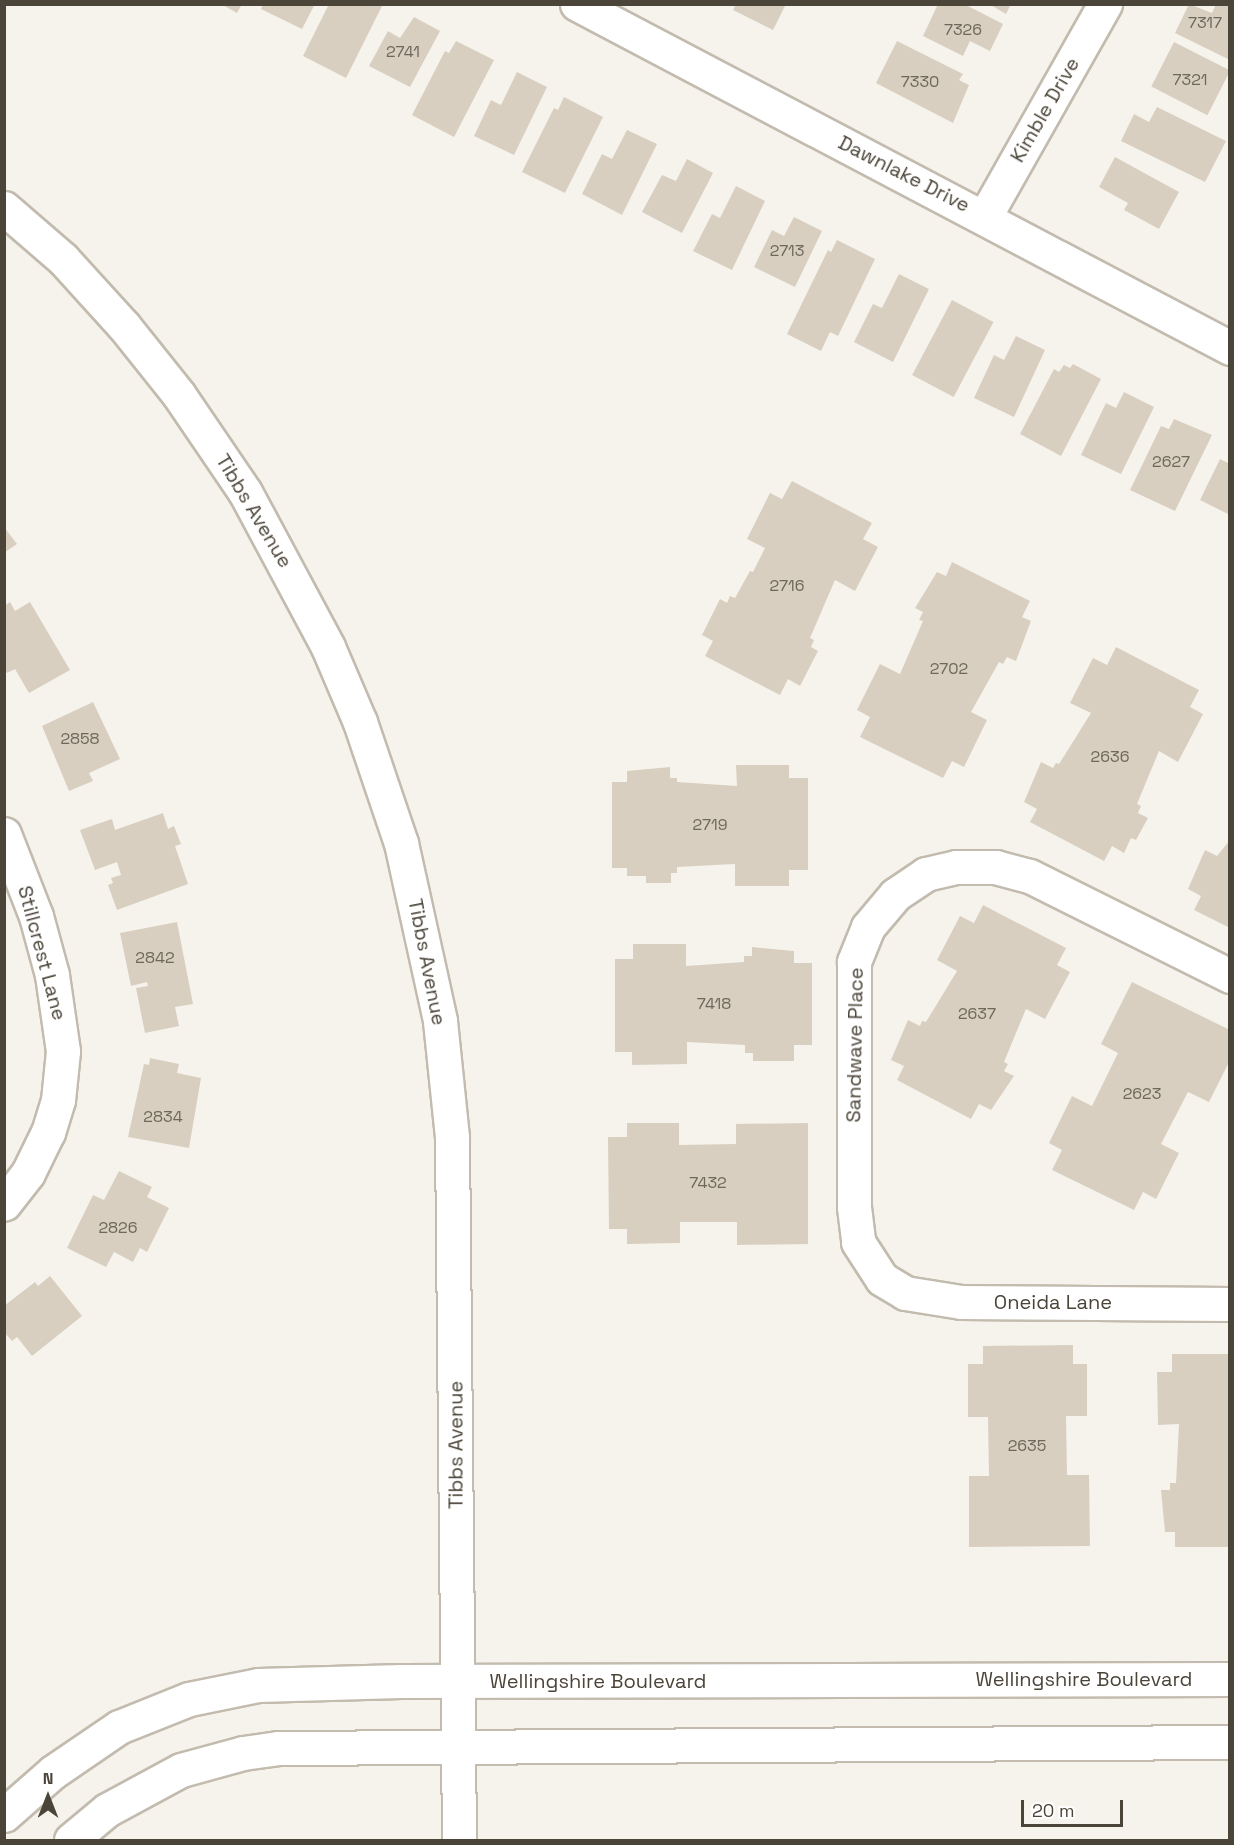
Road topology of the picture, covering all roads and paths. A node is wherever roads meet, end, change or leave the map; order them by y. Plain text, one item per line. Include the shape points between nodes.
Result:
1 (1105, 4) edge
2 (595, 9) edge
3 (4, 208) edge
4 (985, 216) junction
5 (1230, 348) edge
6 (4, 834) edge
7 (1230, 976) edge
8 (4, 1204) edge
9 (882, 1279) joint
10 (1230, 1304) edge
11 (1230, 1679) edge
12 (458, 1681) junction
13 (1230, 1742) edge
14 (458, 1746) junction
15 (4, 1815) edge
16 (71, 1840) edge
17 (459, 1840) edge

1 - 4 street, Kimble Drive
2 - 4 street, Dawnlake Drive
3 - 12 street, Tibbs Avenue via 63,259 124,326 179,395 245,492 328,647 363,731 399,835 421,920 438,1011 452,1138
4 - 5 street, Dawnlake Drive
6 - 8 street, Stillcrest Lane via 36,916 52,975 63,1051 58,1100 48,1132 28,1173
7 - 9 street, Sandwave Place via 1029,876 996,867 956,867 926,874 896,895 868,927 854,962 854,1207 858,1242
9 - 10 street, Oneida Lane via 905,1293 961,1302
11 - 12 street, Wellingshire Boulevard
12 - 14 street, Tibbs Avenue
12 - 15 street, Wellingshire Boulevard via 284,1683 189,1700 119,1726 85,1747
13 - 14 street
14 - 16 street via 279,1749 212,1760 136,1793 107,1810
14 - 17 street, Tibbs Avenue

